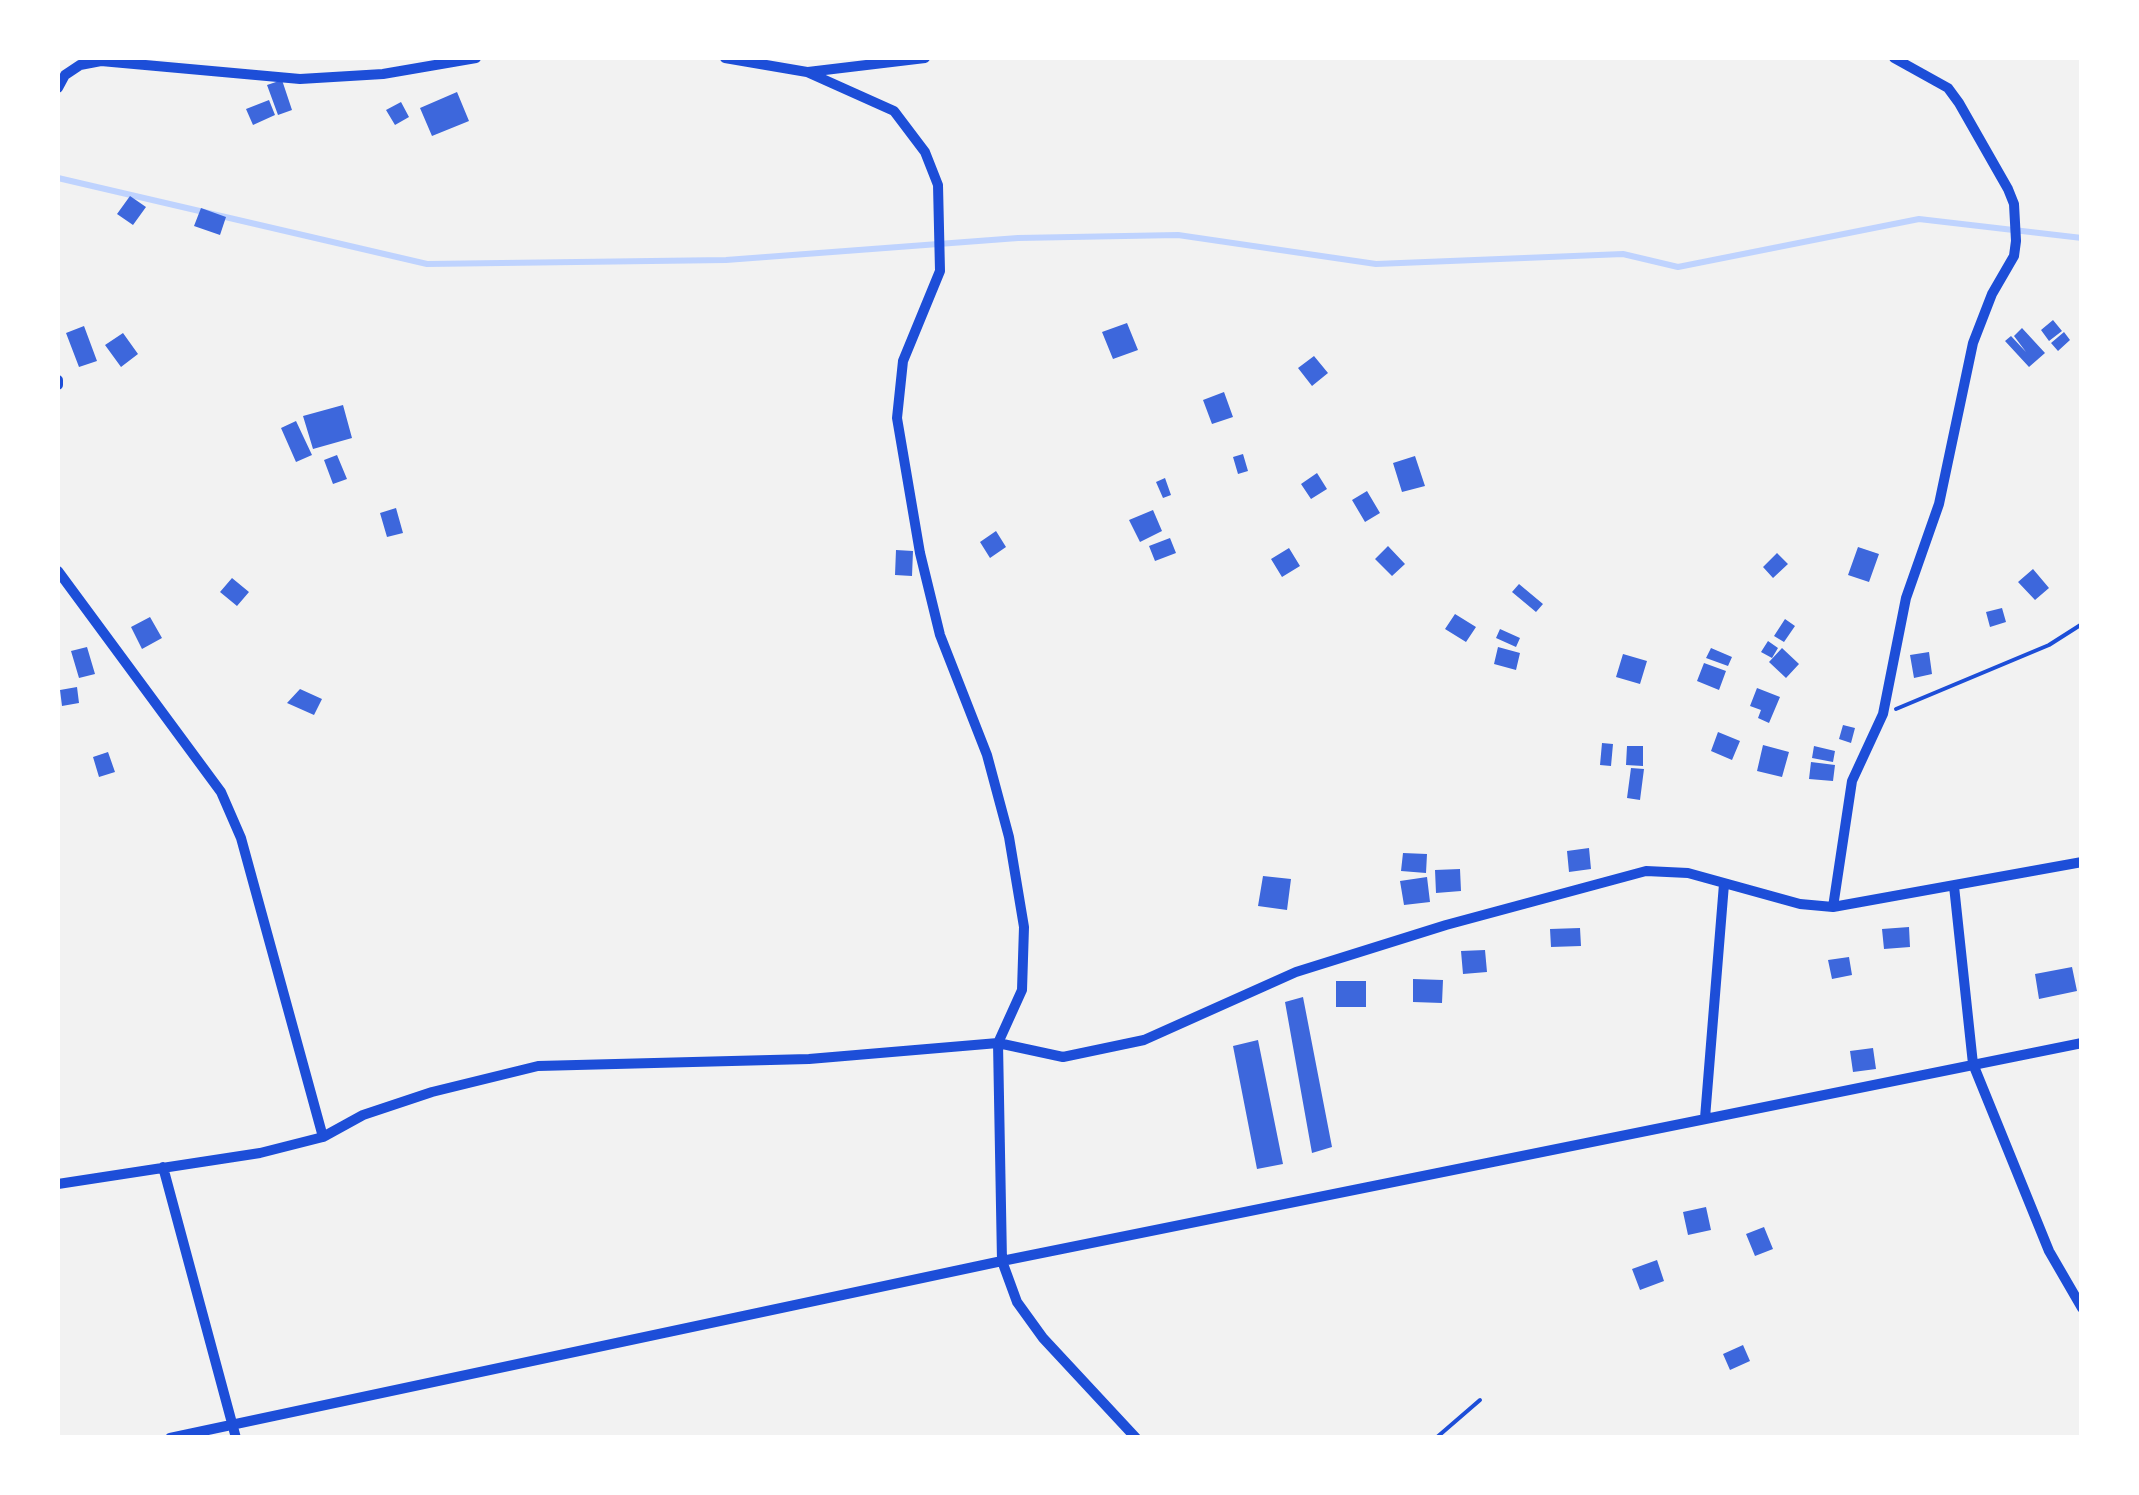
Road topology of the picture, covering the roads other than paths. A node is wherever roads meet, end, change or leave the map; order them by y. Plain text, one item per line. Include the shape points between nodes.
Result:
1 (186, 58) edge
2 (476, 58) edge
3 (725, 58) edge
4 (925, 58) edge
5 (1894, 58) edge
6 (181, 70) junction
7 (807, 72) junction
8 (58, 88) edge
9 (58, 571) edge
10 (2082, 862) edge
11 (1724, 884) junction
12 (1954, 886) junction
13 (1833, 907) junction
14 (2082, 1043) edge
15 (998, 1044) junction
16 (1973, 1064) junction
17 (1705, 1118) junction
18 (323, 1137) junction
19 (164, 1167) junction
20 (58, 1184) edge
21 (1002, 1260) junction
22 (2082, 1308) edge
23 (234, 1432) edge
24 (170, 1438) edge
25 (1136, 1438) edge

1 - 6 street
2 - 6 street via 300,79
3 - 7 street
4 - 7 street
5 - 13 street via 1948,88 2008,188 2017,224 2014,256 1973,343 1883,714 1852,781
6 - 8 street via 101,61 80,65
7 - 15 street via 902,119 925,152 941,198 940,271 903,361 897,418 940,635 987,754 1020,892 1022,990
9 - 18 street via 221,792 241,838
10 - 12 street
11 - 13 street
11 - 15 street via 1688,873 1646,872 1296,972 1144,1040 1064,1057
11 - 17 street
12 - 13 street
12 - 16 street
14 - 16 street
15 - 18 street via 538,1066 432,1092 363,1115
15 - 21 street
16 - 17 street
16 - 22 street via 2049,1252
17 - 21 street
18 - 19 street via 260,1154
19 - 20 street
19 - 23 street
21 - 23 street
21 - 25 street via 1017,1302 1042,1338
23 - 24 street

